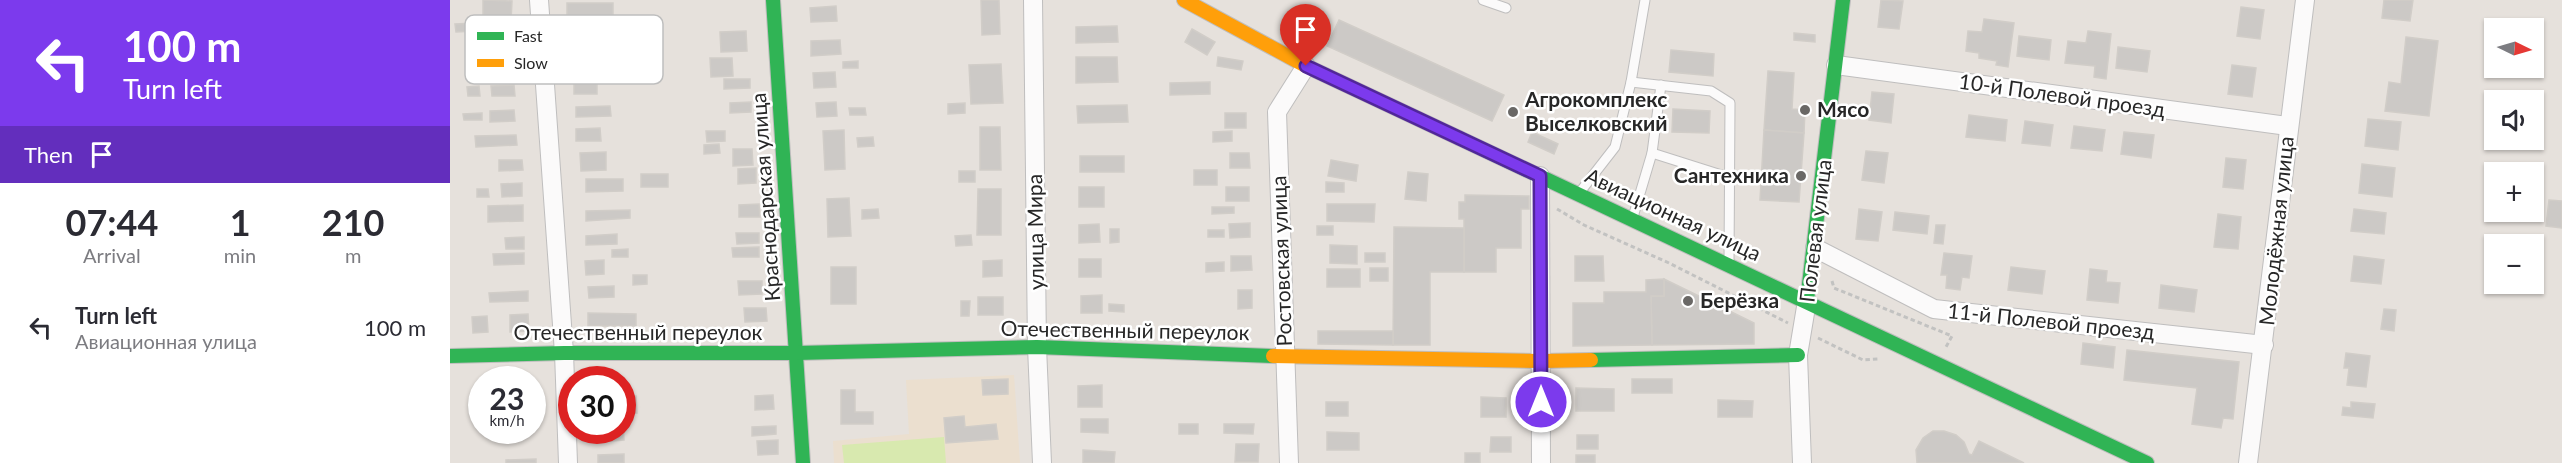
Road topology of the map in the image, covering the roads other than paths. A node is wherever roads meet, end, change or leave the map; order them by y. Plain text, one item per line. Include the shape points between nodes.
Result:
1 (539, 0) edge
2 (773, 0) edge
3 (1033, 0) edge
4 (1184, 0) edge
5 (1483, 0) edge
6 (1645, 0) edge
7 (1843, 0) edge
8 (2305, 0) edge
9 (1506, 8) dead end
10 (540, 15) edge
11 (1836, 65) junction
12 (1306, 66) junction
13 (1631, 82) junction
14 (545, 84) edge
15 (1660, 85) junction
16 (2288, 126) junction
17 (1652, 153) junction
18 (1540, 176) junction
19 (1731, 178) junction
20 (1579, 194) junction
21 (1633, 219) junction
22 (1821, 251) junction
23 (1729, 264) junction
24 (1807, 301) junction
25 (2264, 345) junction
26 (1037, 348) junction
27 (564, 353) junction
28 (797, 353) junction
29 (1798, 355) junction
30 (450, 356) edge
31 (1285, 356) junction
32 (1540, 361) junction
33 (568, 463) edge
34 (803, 463) edge
35 (1042, 463) edge
36 (1290, 463) edge
37 (1541, 463) edge
38 (1802, 463) edge
39 (2146, 463) edge
40 (2248, 463) edge

1 - 10 street
2 - 28 street, Краснодарская улица
3 - 26 street, улица Мира
4 - 12 street, Авиационная улица
5 - 9 lane
6 - 13 lane
7 - 11 street, Полевая улица
8 - 16 street, Молодёжная улица
11 - 16 street, 10-й Полевой проезд
11 - 22 street, Полевая улица
12 - 18 street, Авиационная улица
12 - 31 street, Ростовская улица via 1277,112
13 - 15 lane
13 - 20 lane via 1615,147
14 - 27 street
15 - 17 lane
15 - 19 lane via 1711,91 1730,103
16 - 25 street, Молодёжная улица
17 - 19 lane
17 - 21 lane
18 - 20 street, Авиационная улица
18 - 32 street
19 - 23 lane
20 - 21 street, Авиационная улица
21 - 23 street, Авиационная улица
22 - 24 street, Полевая улица
22 - 25 street, 11-й Полевой проезд via 1934,309
23 - 24 street, Авиационная улица
24 - 29 street, Полевая улица
24 - 39 street, Авиационная улица
25 - 40 street, Молодёжная улица
26 - 28 street, Отечественный переулок
26 - 31 street, Отечественный переулок
26 - 35 street, улица Мира
27 - 28 street, Отечественный переулок
27 - 30 street, Отечественный переулок
27 - 33 street
28 - 34 street, Краснодарская улица
29 - 32 street, Отечественный переулок
29 - 38 street, Полевая улица
31 - 32 street, Отечественный переулок
31 - 36 street, Ростовская улица
32 - 37 street

